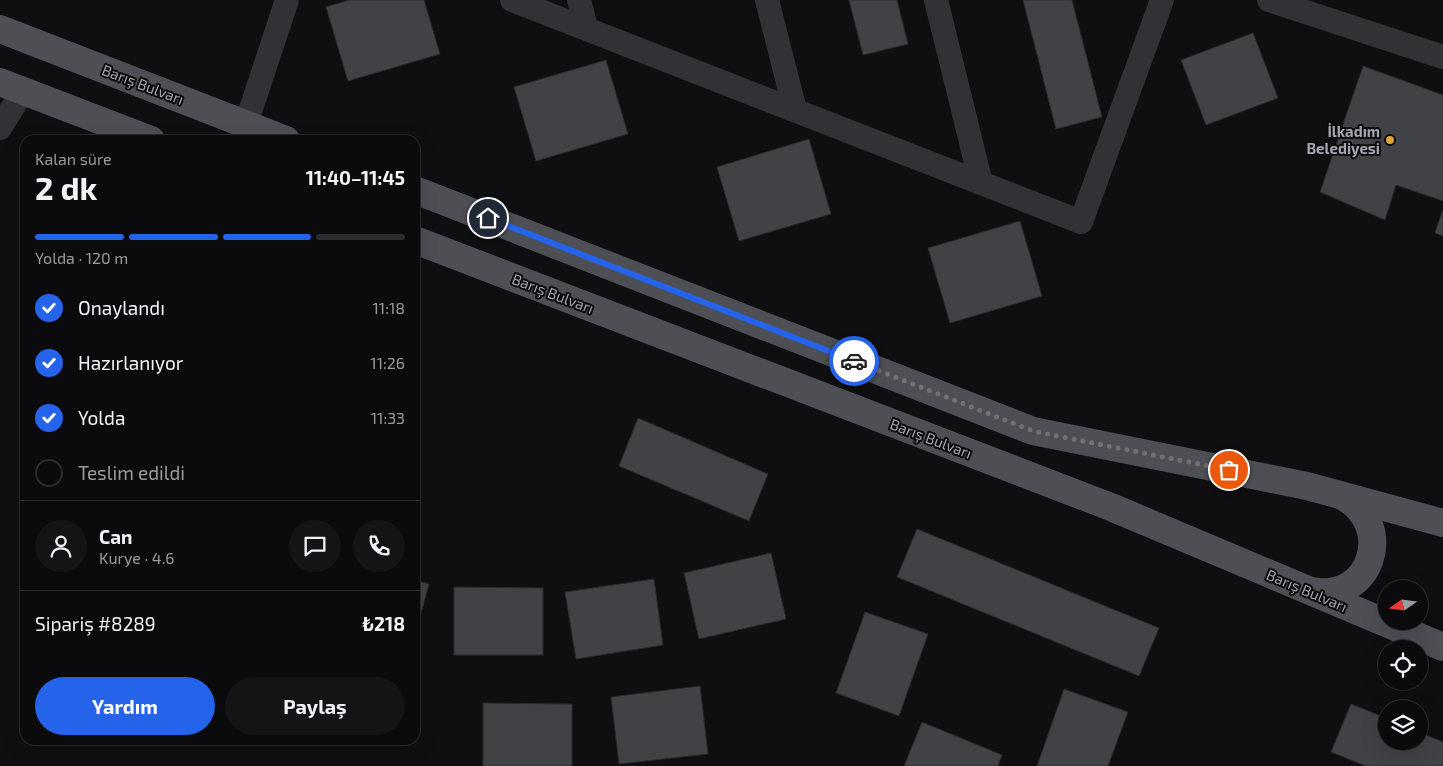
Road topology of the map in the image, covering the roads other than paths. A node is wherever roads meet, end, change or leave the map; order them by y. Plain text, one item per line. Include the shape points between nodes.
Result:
1 (287, 0) edge
2 (512, 0) edge
3 (579, 0) edge
4 (767, 0) edge
5 (936, 0) edge
6 (1162, 0) edge
7 (1269, 0) edge
8 (586, 28) junction
9 (0, 29) edge
10 (1443, 57) edge
11 (11, 87) edge
12 (795, 110) junction
13 (246, 124) junction
14 (0, 128) edge
15 (139, 135) edge
16 (274, 135) edge
17 (981, 183) junction
18 (420, 192) edge
19 (420, 242) edge
20 (1340, 495) junction
21 (1443, 523) edge
22 (1305, 589) junction
23 (1443, 647) edge

1 - 13 street
2 - 8 street
3 - 8 street
4 - 12 street
5 - 17 street
6 - 17 street via 1081,222
7 - 10 street
8 - 12 street
9 - 13 main road, Barış Bulvarı
11 - 14 street
11 - 15 main road
12 - 17 street
13 - 16 main road, Barış Bulvarı
18 - 20 main road via 1033,431
19 - 22 main road, Barış Bulvarı via 1038,478
20 - 21 main road
20 - 22 main road via 1365,514 1373,544 1370,560 1362,574 1336,591
22 - 23 main road, Barış Bulvarı

